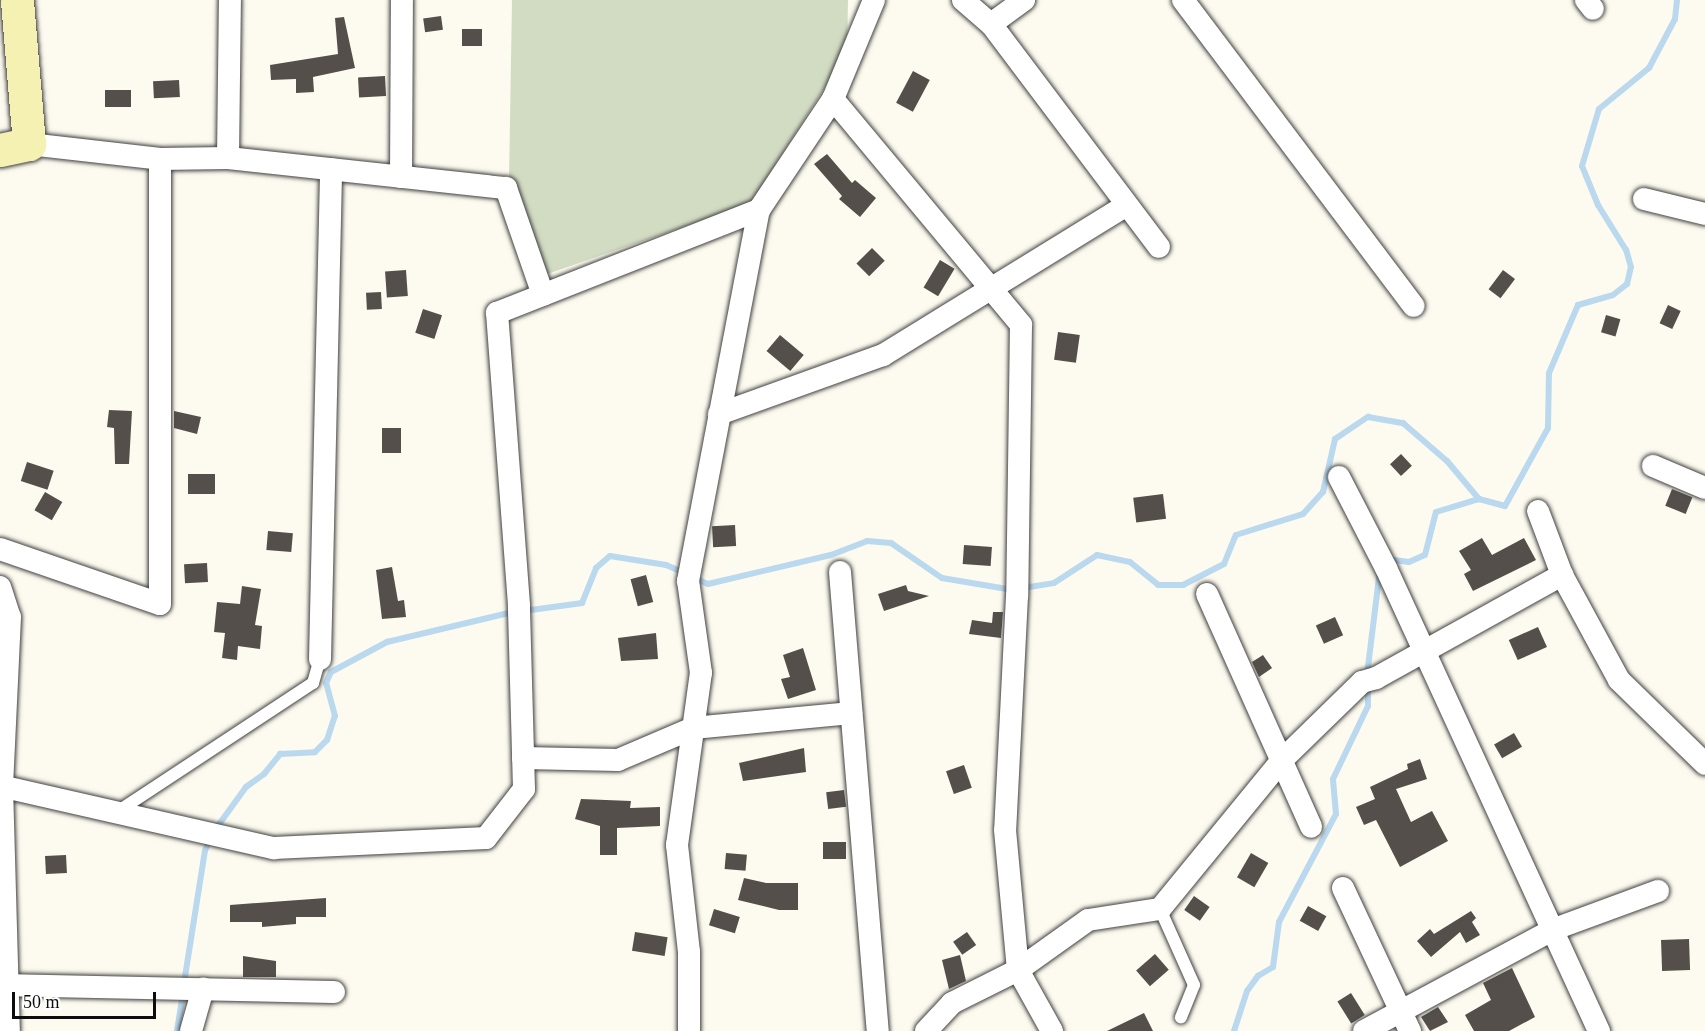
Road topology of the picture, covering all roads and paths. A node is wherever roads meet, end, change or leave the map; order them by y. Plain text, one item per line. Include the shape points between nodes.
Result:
1 (17, 0) edge
2 (230, 0) edge
3 (402, 0) edge
4 (874, 0) edge
5 (963, 0) edge
6 (1024, 0) edge
7 (1183, 0) edge
8 (991, 24) junction
9 (834, 99) junction
10 (15, 147) edge
11 (228, 158) junction
12 (160, 159) junction
13 (331, 169) junction
14 (401, 177) junction
15 (1644, 199) dead end
16 (1127, 205) junction
17 (759, 210) junction
18 (1705, 214) edge
19 (1159, 248) dead end
20 (992, 291) junction
21 (543, 295) junction
22 (1414, 306) dead end
23 (719, 414) junction
24 (1653, 466) dead end
25 (1340, 477) dead end
26 (1705, 488) edge
27 (1538, 511) dead end
28 (0, 549) edge
29 (840, 572) dead end
30 (1562, 575) junction
31 (0, 587) edge
32 (1207, 594) dead end
33 (1424, 651) junction
34 (320, 659) joint
35 (851, 713) junction
36 (693, 728) junction
37 (523, 758) junction
38 (1281, 761) junction
39 (1705, 764) edge
40 (1, 786) edge
41 (117, 812) junction
42 (1311, 827) dead end
43 (1342, 888) dead end
44 (1658, 891) dead end
45 (1160, 909) junction
46 (1552, 930) junction
47 (1018, 970) junction
48 (4, 985) edge
49 (190, 989) junction
50 (334, 992) dead end
51 (1401, 1010) junction
52 (1181, 1018) dead end
53 (9, 1031) edge
54 (191, 1031) edge
55 (689, 1031) edge
56 (878, 1031) edge
57 (926, 1031) edge
58 (1052, 1031) edge
59 (1364, 1031) edge
60 (1410, 1031) edge
61 (1599, 1031) edge

1 - 10 street
2 - 11 street
3 - 14 street
4 - 9 street
5 - 8 street
6 - 8 street
7 - 22 street
8 - 16 street
9 - 17 street
9 - 20 street
10 - 12 street
11 - 12 street
11 - 13 street
12 - 28 street via 160,604
13 - 14 street
13 - 34 street
14 - 21 street via 506,188
15 - 18 street
16 - 19 street
16 - 20 street
17 - 21 street
17 - 23 street
20 - 23 street via 883,355
20 - 47 street via 1021,325 1018,590 1005,830
21 - 37 street via 497,313 518,611
23 - 36 street via 688,574 701,673
24 - 26 street
25 - 33 street
27 - 30 street
29 - 35 street
30 - 33 street
30 - 39 street via 1619,680
31 - 40 street via 10,617
32 - 38 street
33 - 38 street via 1369,680
33 - 46 street
34 - 41 lane via 313,683
35 - 36 street
35 - 56 street
36 - 37 street via 618,760
36 - 55 street via 677,845 689,952
37 - 41 street via 524,789 486,838 274,848
38 - 42 street
38 - 45 street
40 - 41 street
40 - 48 street
43 - 51 street
44 - 46 street
45 - 47 street via 1088,920
45 - 52 lane via 1194,985
46 - 51 street
46 - 61 street
47 - 57 street via 952,1003
47 - 58 street
48 - 49 street
48 - 53 street
49 - 50 street
49 - 54 street
51 - 59 street
51 - 60 street

